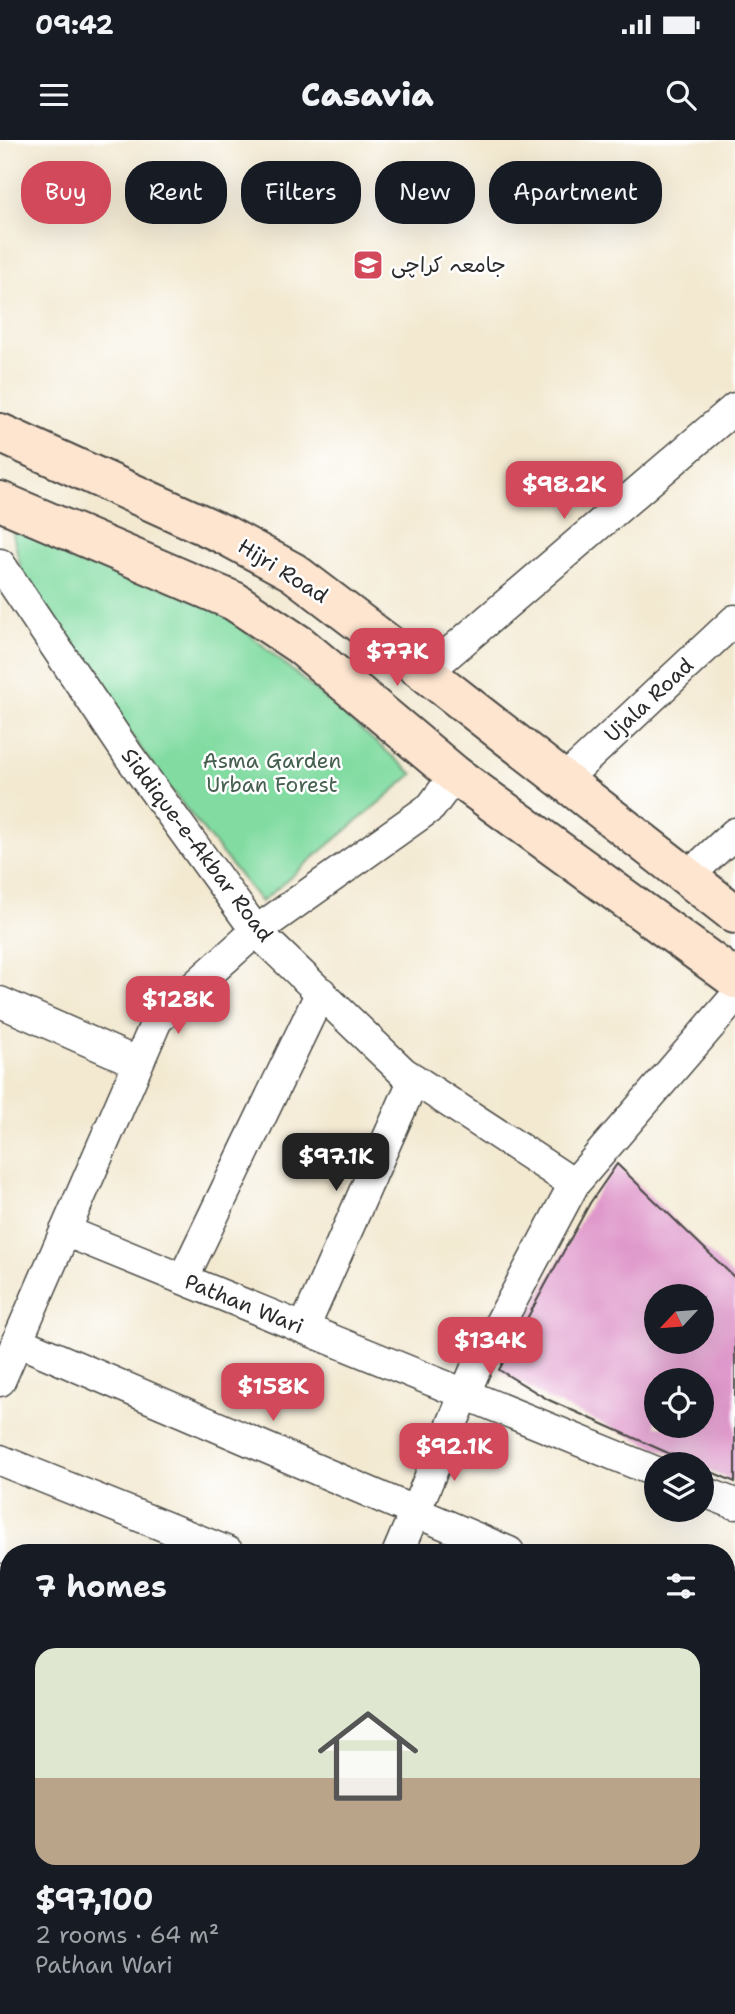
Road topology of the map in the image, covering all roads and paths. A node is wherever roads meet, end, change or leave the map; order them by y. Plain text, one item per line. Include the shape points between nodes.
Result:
1 (735, 408) edge
2 (0, 433) edge
3 (0, 501) edge
4 (0, 564) edge
5 (735, 621) edge
6 (426, 673) junction
7 (471, 708) junction
8 (520, 746) junction
9 (455, 775) junction
10 (564, 780) junction
11 (735, 833) edge
12 (687, 877) junction
13 (735, 914) edge
14 (256, 931) junction
15 (735, 979) edge
16 (320, 992) junction
17 (735, 996) edge
18 (0, 1002) edge
19 (138, 1063) junction
20 (414, 1079) junction
21 (574, 1184) junction
22 (65, 1231) junction
23 (183, 1279) junction
24 (304, 1328) junction
25 (17, 1341) junction
26 (0, 1381) edge
27 (464, 1394) junction
28 (0, 1460) edge
29 (644, 1467) edge
30 (714, 1495) edge
31 (735, 1504) edge
32 (415, 1512) junction
33 (208, 1544) edge
34 (401, 1544) edge
35 (490, 1544) edge

1 - 6 street
2 - 6 main road, Hijri Road via 225,535 293,572
3 - 9 main road via 234,601 300,645
4 - 14 street, Siddique-e-Akbar Road
5 - 10 street, Ujala Road
6 - 7 main road, Hijri Road
7 - 8 main road, Hijri Road
7 - 9 main road
8 - 9 main road
8 - 10 main road, Hijri Road
9 - 14 street via 431,807
9 - 15 main road
10 - 12 main road, Hijri Road
11 - 12 street
12 - 13 main road, Hijri Road
14 - 16 street, Siddique-e-Akbar Road
14 - 19 street via 157,1020
16 - 20 street, Siddique-e-Akbar Road
16 - 23 street
17 - 21 street
18 - 19 street
19 - 22 street
20 - 21 street, Siddique-e-Akbar Road
20 - 24 street
21 - 27 street
22 - 23 street, Pathan Wari
22 - 25 street
23 - 24 street, Pathan Wari
24 - 27 street, Pathan Wari
25 - 26 street
25 - 32 street
27 - 29 street, Pathan Wari
27 - 32 street
28 - 33 street
30 - 31 street
32 - 34 street
32 - 35 street

